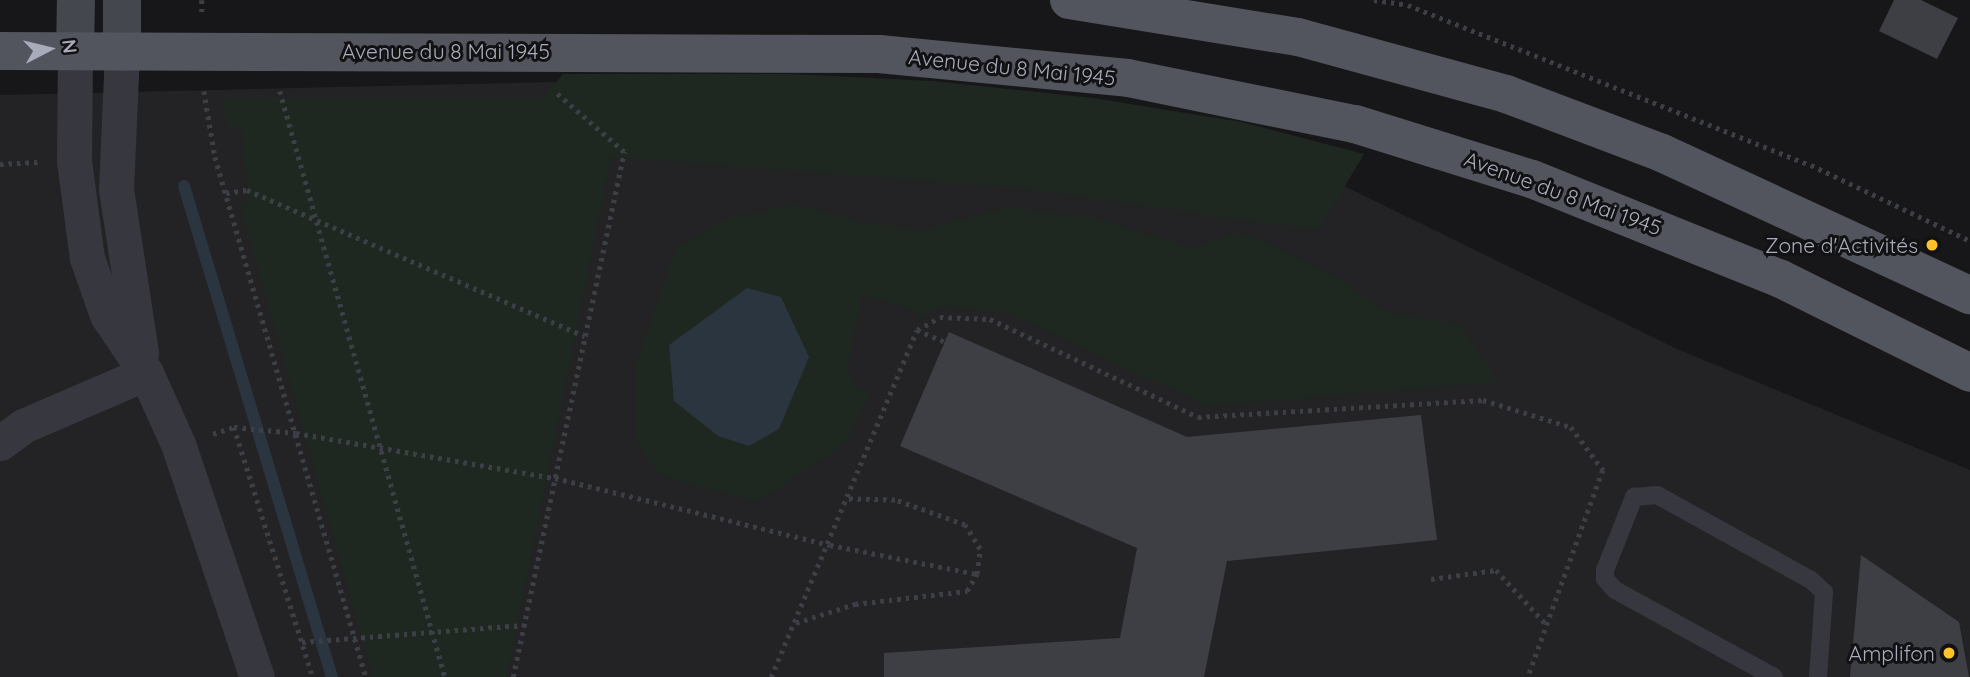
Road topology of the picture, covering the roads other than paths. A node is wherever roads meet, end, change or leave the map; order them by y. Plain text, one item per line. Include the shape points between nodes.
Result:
1 (76, 0) edge
2 (122, 0) edge
3 (1069, 0) edge
4 (0, 51) edge
5 (75, 51) junction
6 (122, 52) junction
7 (1970, 295) edge
8 (146, 373) junction
9 (1970, 373) edge
10 (0, 443) edge
11 (257, 677) edge
12 (1774, 677) edge
13 (1818, 677) edge

1 - 5 street
2 - 6 street
3 - 7 main road via 1298,37 1506,94 1662,153
4 - 5 main road, Avenue du 8 Mai 1945
5 - 6 main road, Avenue du 8 Mai 1945
5 - 8 street via 74,161 87,258 107,315
6 - 8 street via 116,188 131,308
6 - 9 main road, Avenue du 8 Mai 1945 via 879,54 1045,68 1208,92 1355,124 1532,179 1781,279
8 - 10 street via 23,426
8 - 11 street via 178,444
12 - 13 lane via 1615,590 1605,579 1634,497 1657,495 1824,592

